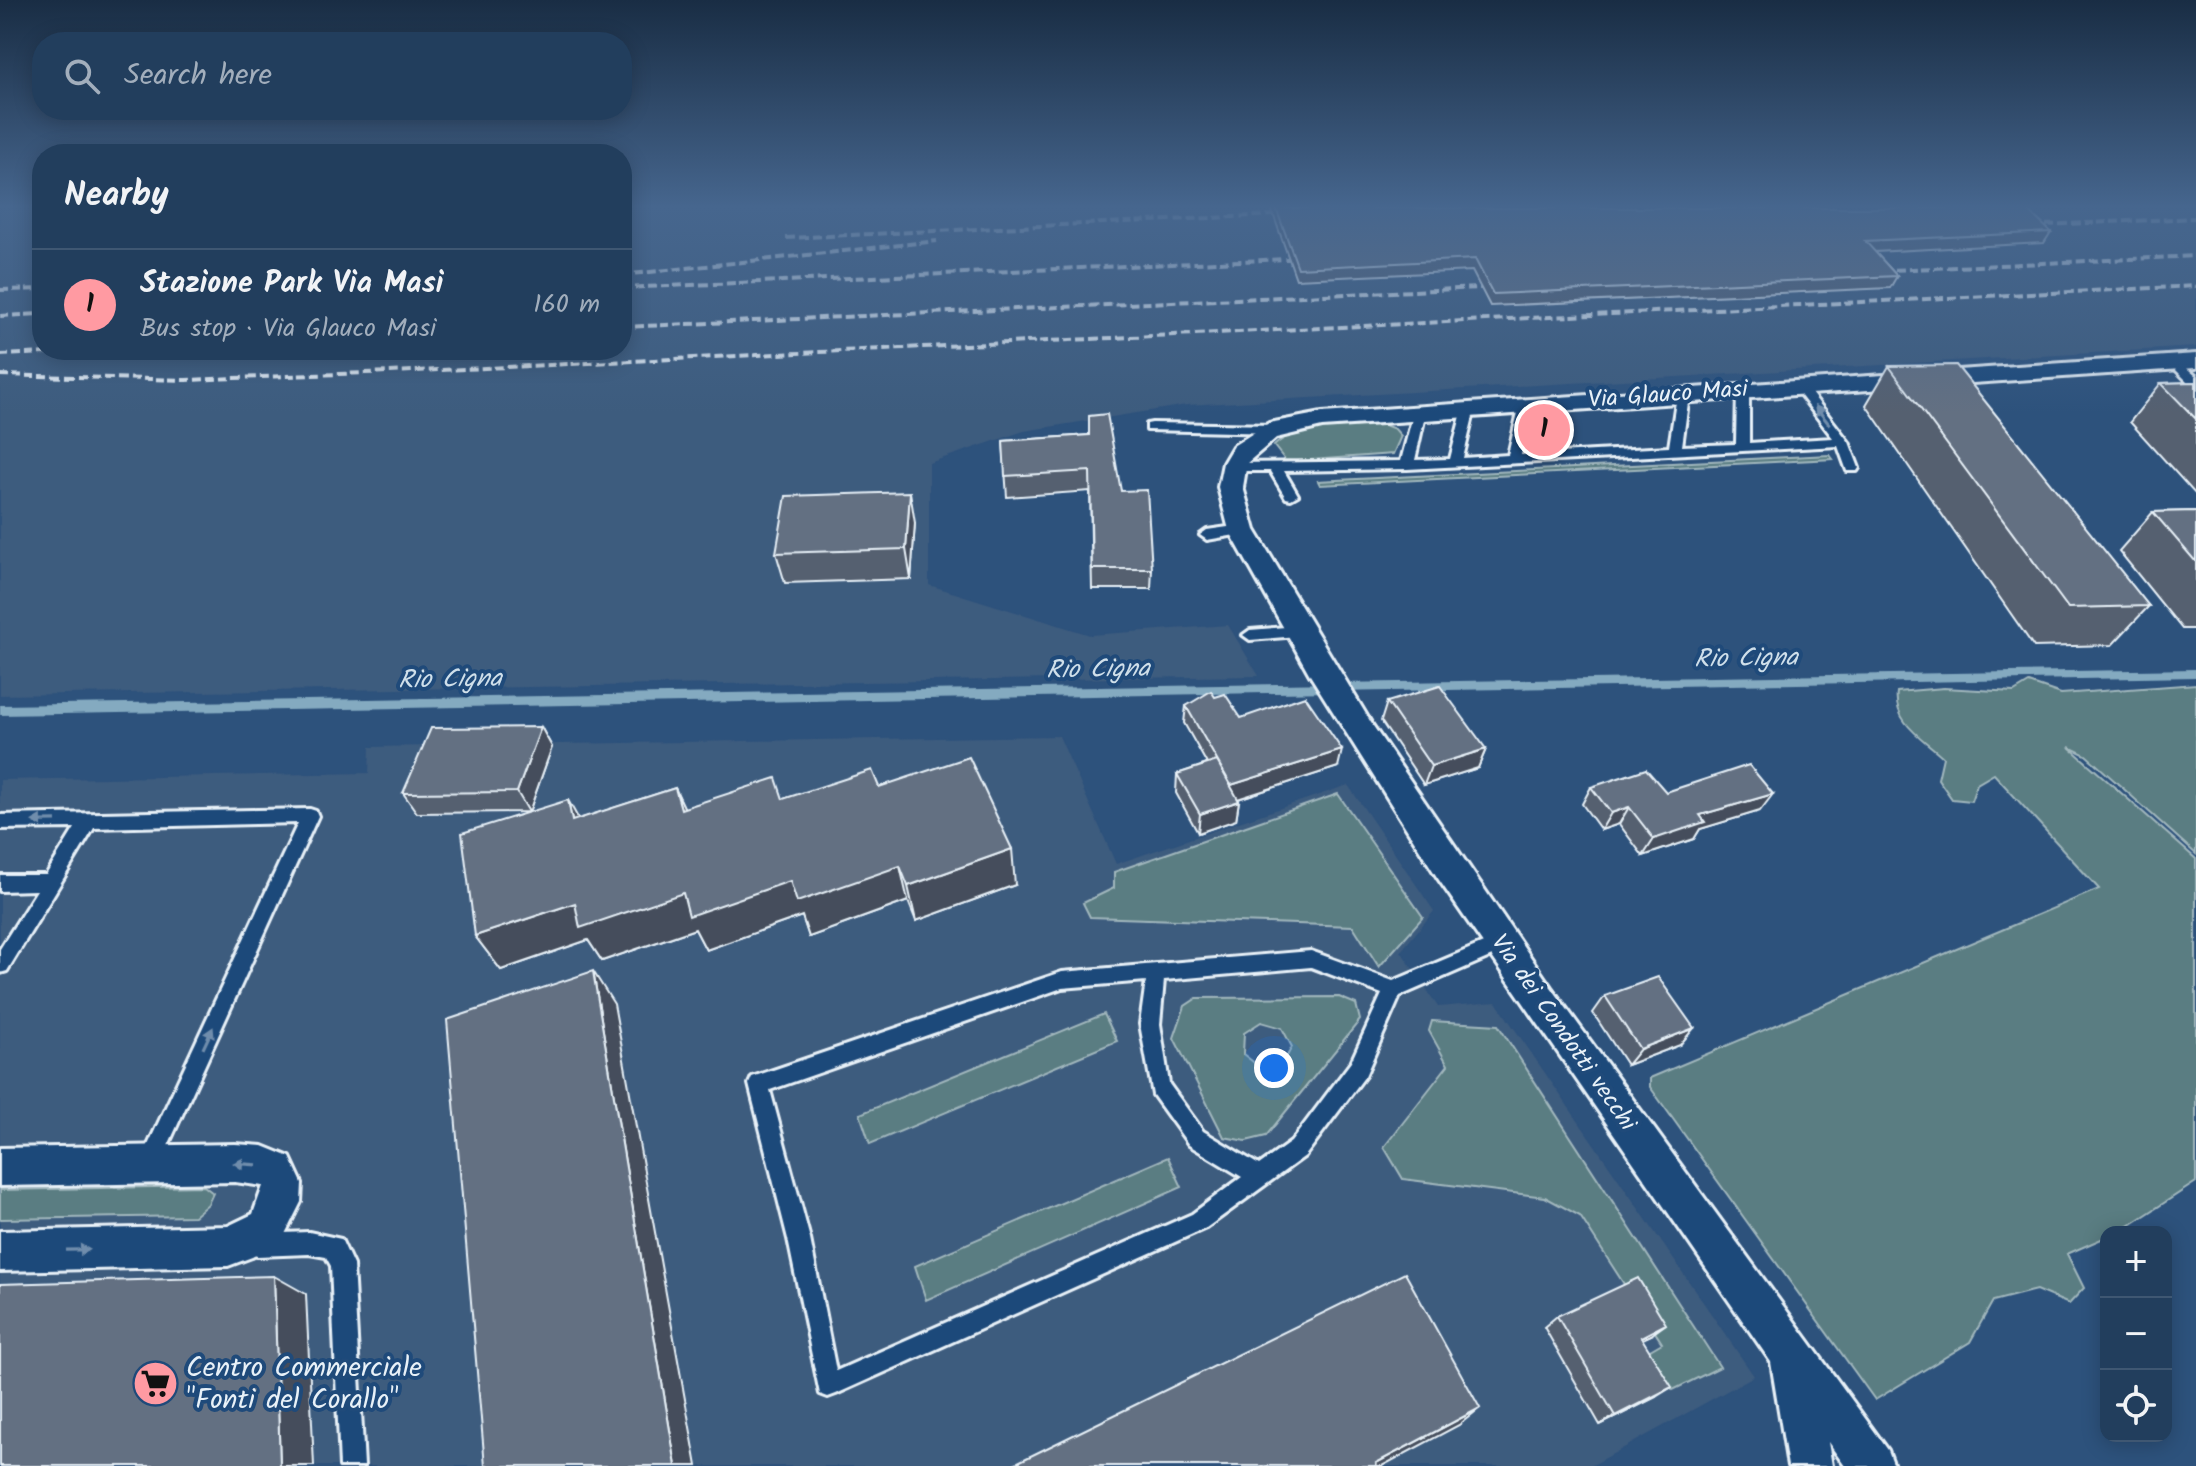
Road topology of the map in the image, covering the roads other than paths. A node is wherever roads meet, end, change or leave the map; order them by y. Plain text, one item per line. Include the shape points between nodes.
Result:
1 (2186, 362) edge
2 (2196, 383) edge
3 (1800, 387) junction
4 (1743, 390) junction
5 (1683, 395) junction
6 (1526, 404) junction
7 (1469, 408) junction
8 (1420, 411) junction
9 (1152, 427) dead end
10 (1278, 429) junction
11 (1843, 442) junction
12 (1742, 448) junction
13 (1675, 452) junction
14 (1514, 458) junction
15 (1456, 461) junction
16 (1407, 465) junction
17 (1232, 467) junction
18 (1852, 468) dead end
19 (1276, 469) junction
20 (1291, 495) dead end
21 (1242, 530) junction
22 (1207, 535) dead end
23 (1298, 631) junction
24 (1250, 635) dead end
25 (89, 821) junction
26 (0, 822) edge
27 (50, 882) junction
28 (0, 883) edge
29 (1500, 944) junction
30 (0, 965) edge
31 (1156, 972) junction
32 (1393, 990) junction
33 (150, 1165) junction
34 (0, 1167) edge
35 (1260, 1177) junction
36 (228, 1246) junction
37 (0, 1251) edge
38 (1791, 1356) junction
39 (352, 1466) edge
40 (1810, 1466) edge
41 (1872, 1466) edge

1 - 2 lane
1 - 3 street, Via Glauco Masi
3 - 4 street, Via Glauco Masi
11 -> 3 lane
4 - 5 street, Via Glauco Masi
4 - 12 lane
5 - 6 street, Via Glauco Masi
5 - 13 lane
6 - 7 street, Via Glauco Masi
6 - 14 lane
7 - 8 street, Via Glauco Masi
7 - 15 lane
8 - 10 street, Via Glauco Masi via 1309,421
8 - 16 lane
9 - 10 lane
10 - 17 street, Via Glauco Masi via 1250,444
11 - 12 lane
11 - 18 lane
12 - 13 lane
13 - 14 lane
14 - 15 lane
15 - 16 lane
16 - 19 lane
17 - 19 lane
17 - 21 street via 1228,488
19 - 20 lane
21 - 22 lane
21 - 23 street
23 - 24 lane
23 - 29 street, Via dei Condotti vecchi
25 -> 26 lane
25 - 27 lane
33 -> 25 lane via 310,816
27 - 28 lane
27 - 30 lane
29 - 32 lane
29 - 38 street, Via dei Condotti vecchi
31 - 32 lane via 1311,959
31 - 35 lane via 1150,1024 1160,1088 1196,1138
31 - 35 lane via 1062,980 759,1084 799,1239 828,1386 1199,1221
32 - 35 lane via 1358,1069 1298,1149
33 - 34 street
36 -> 33 street via 267,1228 281,1202 283,1183 276,1171 235,1163
37 -> 36 street
36 - 39 lane via 333,1247 342,1265 346,1301
38 - 40 street, Via dei Condotti vecchi
38 - 41 street, Via dei Condotti vecchi

